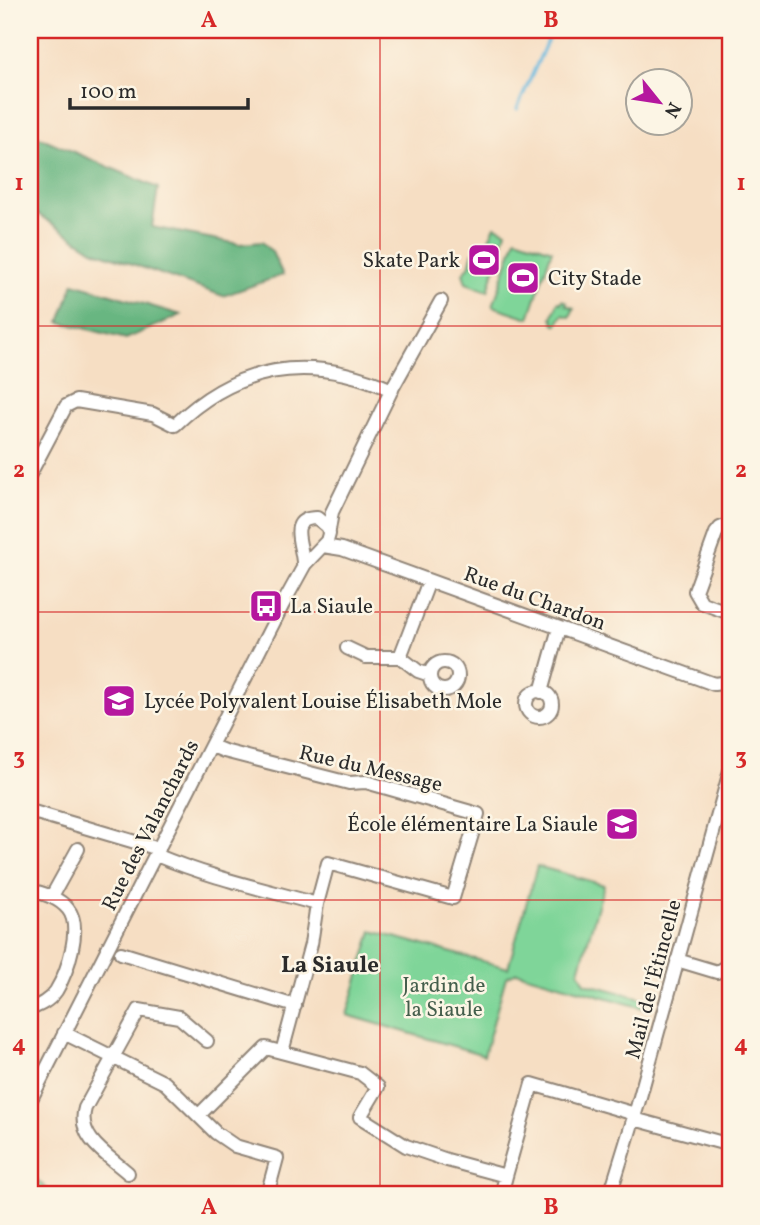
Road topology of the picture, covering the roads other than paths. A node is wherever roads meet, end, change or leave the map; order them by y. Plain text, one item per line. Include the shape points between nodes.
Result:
1 (440, 301) dead end
2 (392, 390) junction
3 (30, 474) edge
4 (332, 512) junction
5 (319, 518) junction
6 (730, 524) edge
7 (329, 532) junction
8 (300, 542) junction
9 (321, 547) junction
10 (342, 548) junction
11 (303, 567) junction
12 (429, 581) junction
13 (730, 613) edge
14 (559, 628) junction
15 (347, 648) dead end
16 (400, 657) junction
17 (430, 675) dead end
18 (730, 682) edge
19 (541, 692) dead end
20 (212, 746) junction
21 (730, 771) edge
22 (30, 811) edge
23 (78, 849) dead end
24 (158, 852) junction
25 (30, 890) edge
26 (52, 896) junction
27 (317, 904) junction
28 (121, 953) dead end
29 (677, 960) junction
30 (730, 964) edge
31 (295, 1006) junction
32 (30, 1009) edge
33 (64, 1033) junction
34 (207, 1041) dead end
35 (282, 1052) junction
36 (113, 1057) junction
37 (30, 1101) edge
38 (200, 1114) junction
39 (635, 1116) junction
40 (730, 1145) edge
41 (128, 1173) dead end
42 (506, 1176) junction
43 (267, 1195) edge
44 (501, 1195) edge
45 (610, 1195) edge

1 - 2 street
2 - 3 street via 339,371 275,371 249,377 202,400 175,425 153,414 76,401 66,406
2 - 4 street
4 - 5 street
4 - 7 street
5 - 7 street
5 - 8 street via 300,524
6 - 13 street via 716,533 695,591 702,603
7 - 9 street
7 - 10 street, Rue du Chardon
8 - 9 street via 308,548
8 - 11 street
9 - 10 street, Rue du Chardon
9 - 11 street, Rue des Valanchards
10 - 12 street, Rue du Chardon
11 - 20 street, Rue des Valanchards
12 - 14 street, Rue du Chardon
12 - 16 street
14 - 18 street, Rue du Chardon via 714,684
14 - 19 street
15 - 16 street via 366,657
16 - 17 street
20 - 24 street, Rue des Valanchards
20 - 27 street, Rue du Message via 478,814 453,898 328,863
21 - 29 street, Mail de l'Étincelle
22 - 24 street
23 - 26 street
24 - 27 street via 173,863
24 - 33 street, Rue des Valanchards
25 - 26 street
26 - 32 street via 69,910 75,928 72,950 56,990 46,1003
27 - 31 street
28 - 31 street
29 - 30 street via 717,971
29 - 39 street, Mail de l'Étincelle
31 - 35 street
33 - 36 street
33 - 37 street, Rue des Valanchards
34 - 36 street via 179,1017 139,1010
35 - 38 street via 265,1048
35 - 42 street via 360,1073 378,1087 360,1117 406,1146
36 - 38 street via 165,1083
36 - 41 street via 83,1116 89,1139
38 - 43 street via 234,1146 277,1158
39 - 40 street
39 - 42 street via 532,1084
39 - 45 street, Mail de l'Étincelle
42 - 44 street

